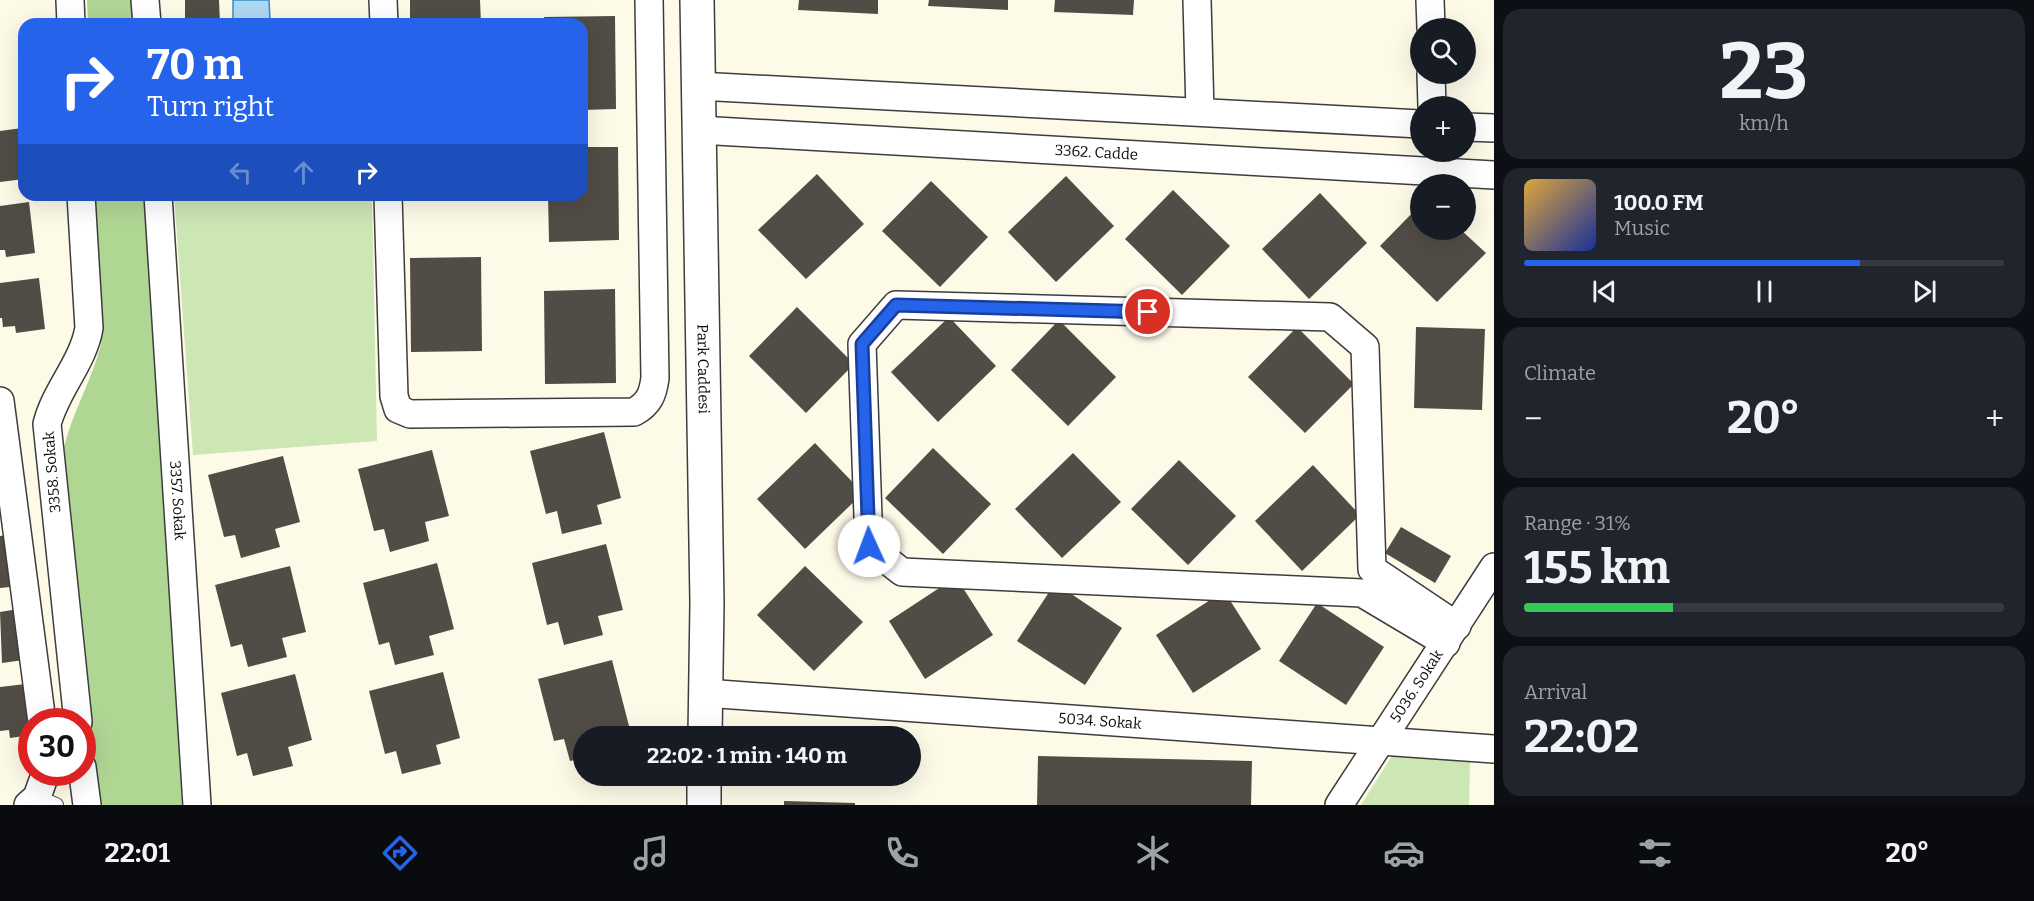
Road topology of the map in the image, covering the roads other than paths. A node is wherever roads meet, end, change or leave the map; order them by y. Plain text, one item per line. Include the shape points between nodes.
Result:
1 (70, 0) edge
2 (145, 0) edge
3 (383, 0) edge
4 (649, 0) edge
5 (698, 0) edge
6 (1197, 0) edge
7 (1430, 0) edge
8 (71, 18) edge
9 (146, 18) edge
10 (384, 18) edge
11 (1431, 18) edge
12 (698, 86) junction
13 (1200, 112) junction
14 (1410, 123) edge
15 (1476, 127) edge
16 (1494, 128) edge
17 (699, 130) junction
18 (1494, 175) edge
19 (81, 201) edge
20 (158, 201) edge
21 (388, 201) edge
22 (0, 401) edge
23 (1494, 567) edge
24 (1451, 635) junction
25 (705, 693) junction
26 (40, 708) edge
27 (77, 708) edge
28 (705, 726) edge
29 (1380, 741) junction
30 (1494, 748) edge
31 (84, 786) edge
32 (704, 786) edge
33 (87, 805) edge
34 (197, 805) edge
35 (704, 805) edge
36 (1339, 805) edge

1 - 8 street
2 - 9 street
3 - 10 street
4 - 21 street via 655,378 645,406 634,412 410,414 398,409 394,396
5 - 12 street, Park Caddesi
6 - 13 street
7 - 11 street
12 - 13 street
12 - 17 street, Park Caddesi
13 - 14 street
15 - 16 street
17 - 18 street, 3362. Cadde
17 - 25 street, Park Caddesi
19 - 27 street, 3358. Sokak via 89,328 84,348 55,400 47,424
20 - 34 street, 3357. Sokak
22 - 26 street
23 - 24 street, 5036. Sokak
24 - 24 street via 1362,593 902,572 869,546 862,344 896,305 1330,317 1365,347 1372,569
24 - 29 street, 5036. Sokak
25 - 28 street, Park Caddesi
25 - 29 street, 5034. Sokak
29 - 30 street, 5034. Sokak
29 - 36 street, 5036. Sokak
31 - 33 street
32 - 35 street

